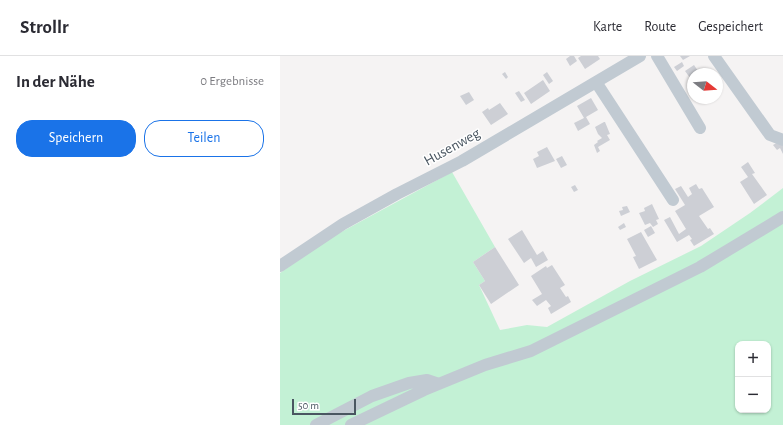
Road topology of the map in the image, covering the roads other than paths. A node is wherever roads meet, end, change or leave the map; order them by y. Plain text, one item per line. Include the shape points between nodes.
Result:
1 (640, 56) edge
2 (657, 56) edge
3 (714, 56) edge
4 (596, 82) junction
5 (700, 128) dead end
6 (783, 140) edge
7 (674, 200) dead end
8 (783, 217) edge
9 (280, 266) edge
10 (439, 384) junction
11 (316, 425) edge
12 (351, 425) edge

1 - 4 street, Husenweg
2 - 5 street
3 - 6 street via 770,135
4 - 7 street
4 - 9 street, Husenweg via 462,161 343,224
8 - 10 street via 700,267 531,351 485,365
10 - 11 street via 426,380 408,383 372,396
10 - 12 street

